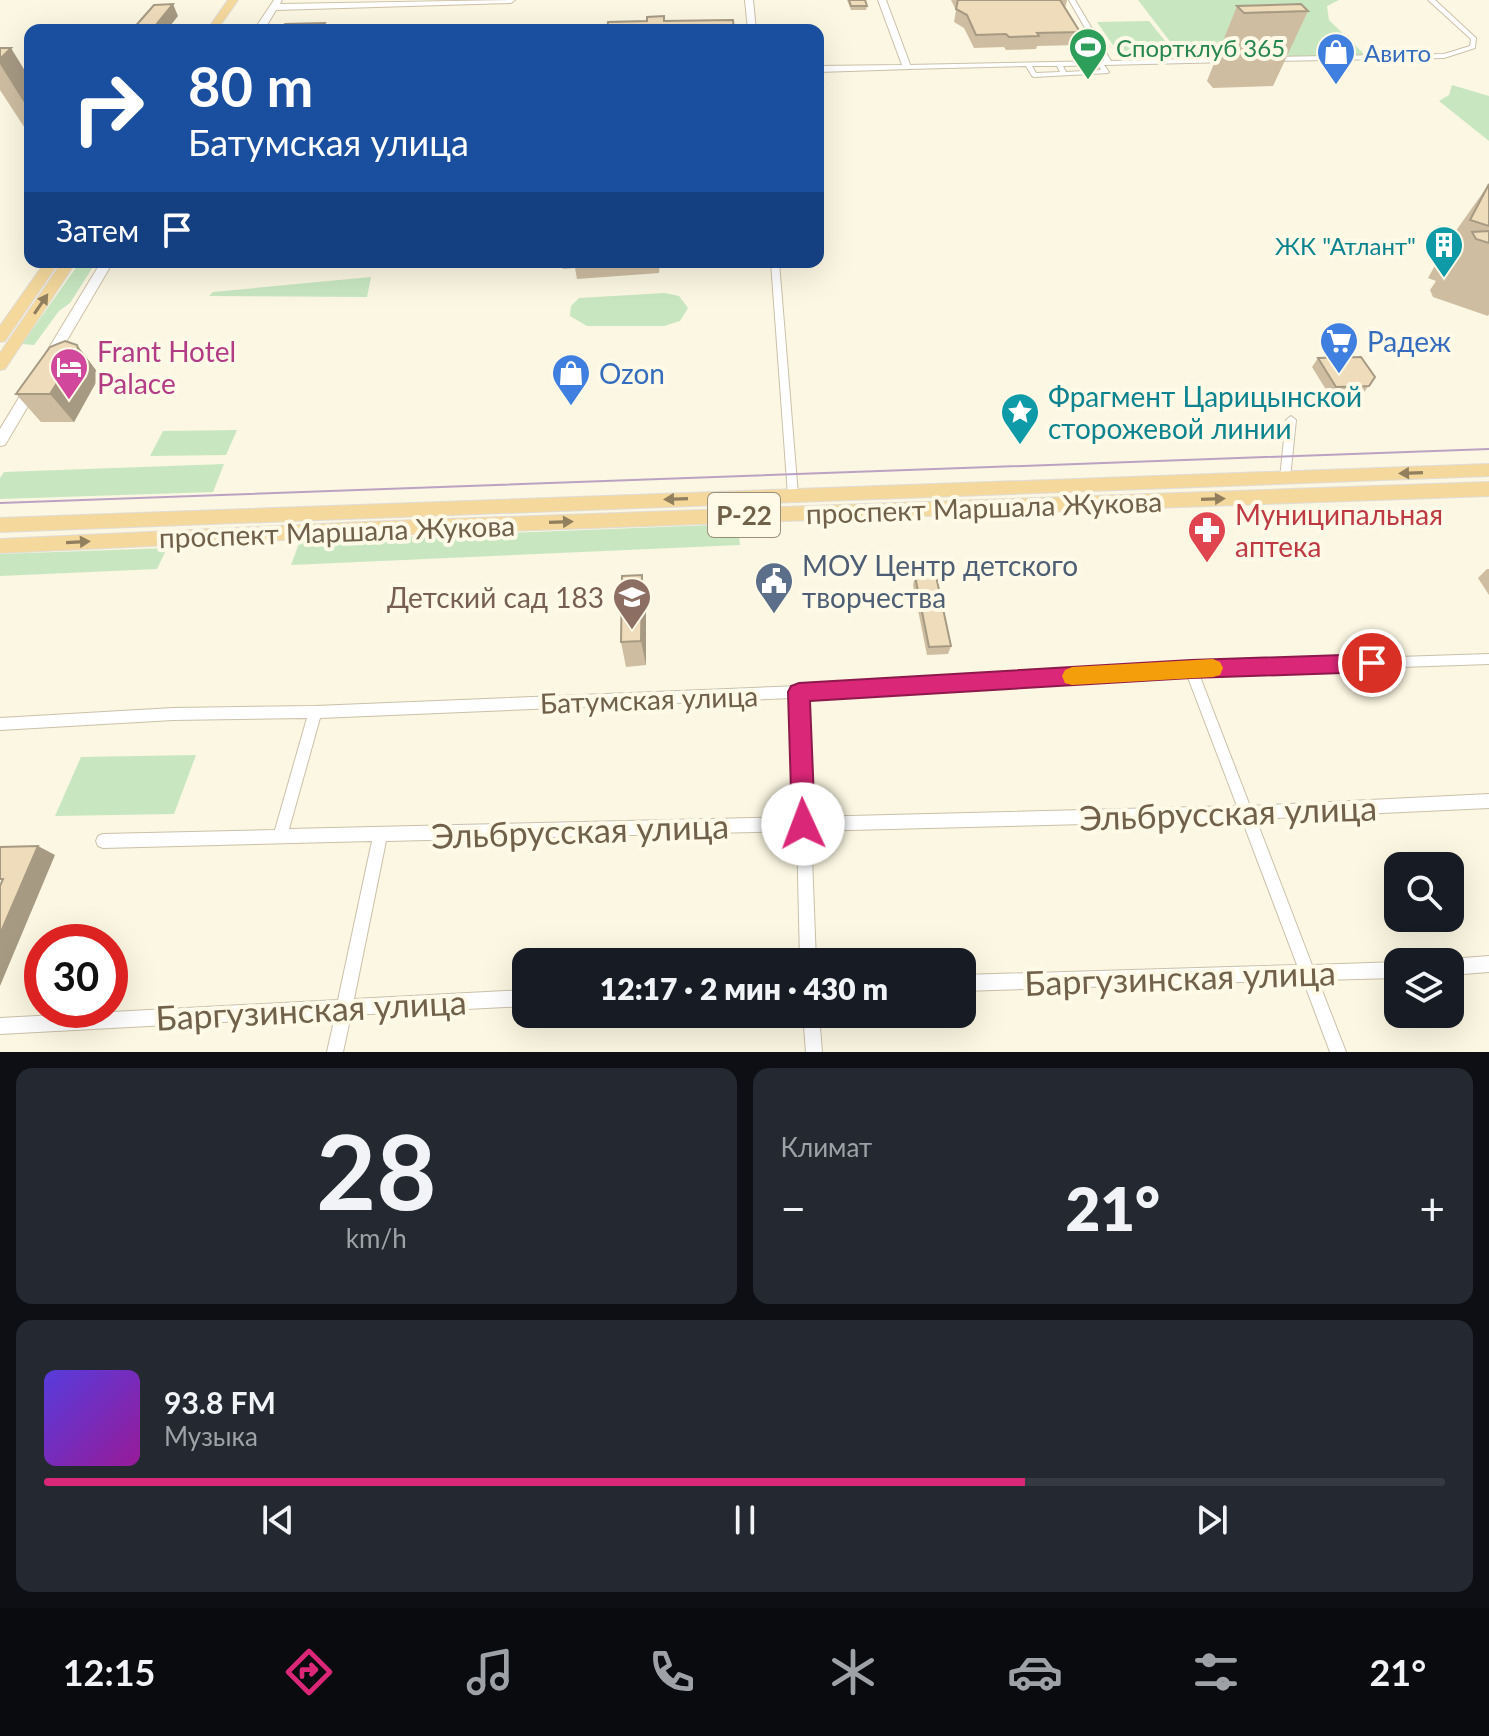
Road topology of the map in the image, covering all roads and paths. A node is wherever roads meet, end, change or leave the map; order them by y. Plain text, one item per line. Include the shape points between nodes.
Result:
1 (233, 0) edge
2 (246, 0) edge
3 (511, 0) edge
4 (749, 0) edge
5 (882, 0) edge
6 (1072, 0) edge
7 (1431, 0) edge
8 (276, 4) edge
9 (216, 24) edge
10 (229, 24) edge
11 (263, 24) edge
12 (751, 24) edge
13 (1267, 59) dead end
14 (1239, 60) dead end
15 (1100, 63) junction
16 (1109, 63) junction
17 (1059, 64) junction
18 (1028, 65) junction
19 (907, 67) junction
20 (824, 69) edge
21 (1064, 74) junction
22 (49, 268) edge
23 (64, 268) edge
24 (103, 268) edge
25 (775, 268) edge
26 (7, 341) edge
27 (0, 365) edge
28 (1291, 420) dead end
29 (0, 441) edge
30 (1489, 470) edge
31 (1285, 478) junction
32 (1489, 489) edge
33 (793, 495) junction
34 (0, 525) edge
35 (0, 546) edge
36 (1489, 659) edge
37 (1191, 669) junction
38 (799, 692) junction
39 (315, 712) junction
40 (0, 724) edge
41 (1489, 801) edge
42 (1246, 813) junction
43 (803, 824) junction
44 (280, 836) junction
45 (380, 836) junction
46 (103, 841) dead end
47 (807, 948) edge
48 (1489, 964) edge
49 (1464, 966) edge
50 (1384, 971) edge
51 (1307, 975) junction
52 (976, 983) edge
53 (512, 999) edge
54 (345, 1006) junction
55 (0, 1026) edge
56 (812, 1028) edge
57 (335, 1052) edge
58 (814, 1052) edge
59 (1338, 1052) edge

1 - 9 highway
2 - 10 highway
3 - 8 main road
4 - 12 street
5 - 19 street
6 - 16 street
7 - 13 street via 1474,39 1473,47 1444,56
8 - 11 main road
14 - 16 street
15 - 16 street
15 - 17 street
15 - 21 street via 1106,72
17 - 18 street
17 - 21 street
18 - 19 street
18 - 21 street via 1034,75
19 - 20 street
22 - 26 highway
26 -> 23 highway
24 - 29 main road
25 - 33 street
26 - 27 highway
28 - 31 street
30 -> 31 highway, проспект Маршала Жукова / Р-22
31 - 33 highway, проспект Маршала Жукова / Р-22
35 -> 32 highway, проспект Маршала Жукова / Р-22
33 -> 34 highway, проспект Маршала Жукова / Р-22
36 - 37 street, Батумская улица
37 - 38 street, Батумская улица
37 - 42 street
38 - 39 street, Батумская улица
38 - 43 street
39 - 40 street, Батумская улица
39 - 44 street
41 - 42 street, Эльбрусская улица
42 - 43 street, Эльбрусская улица
42 - 51 street
43 - 45 street, Эльбрусская улица
43 - 47 street
44 - 45 street, Эльбрусская улица
44 - 46 street, Эльбрусская улица
45 - 54 street
48 - 49 street
50 - 51 street, Баргузинская улица
51 - 52 street, Баргузинская улица
51 - 59 street
53 - 54 street, Баргузинская улица
54 - 55 street, Баргузинская улица
54 - 57 street
56 - 58 street

